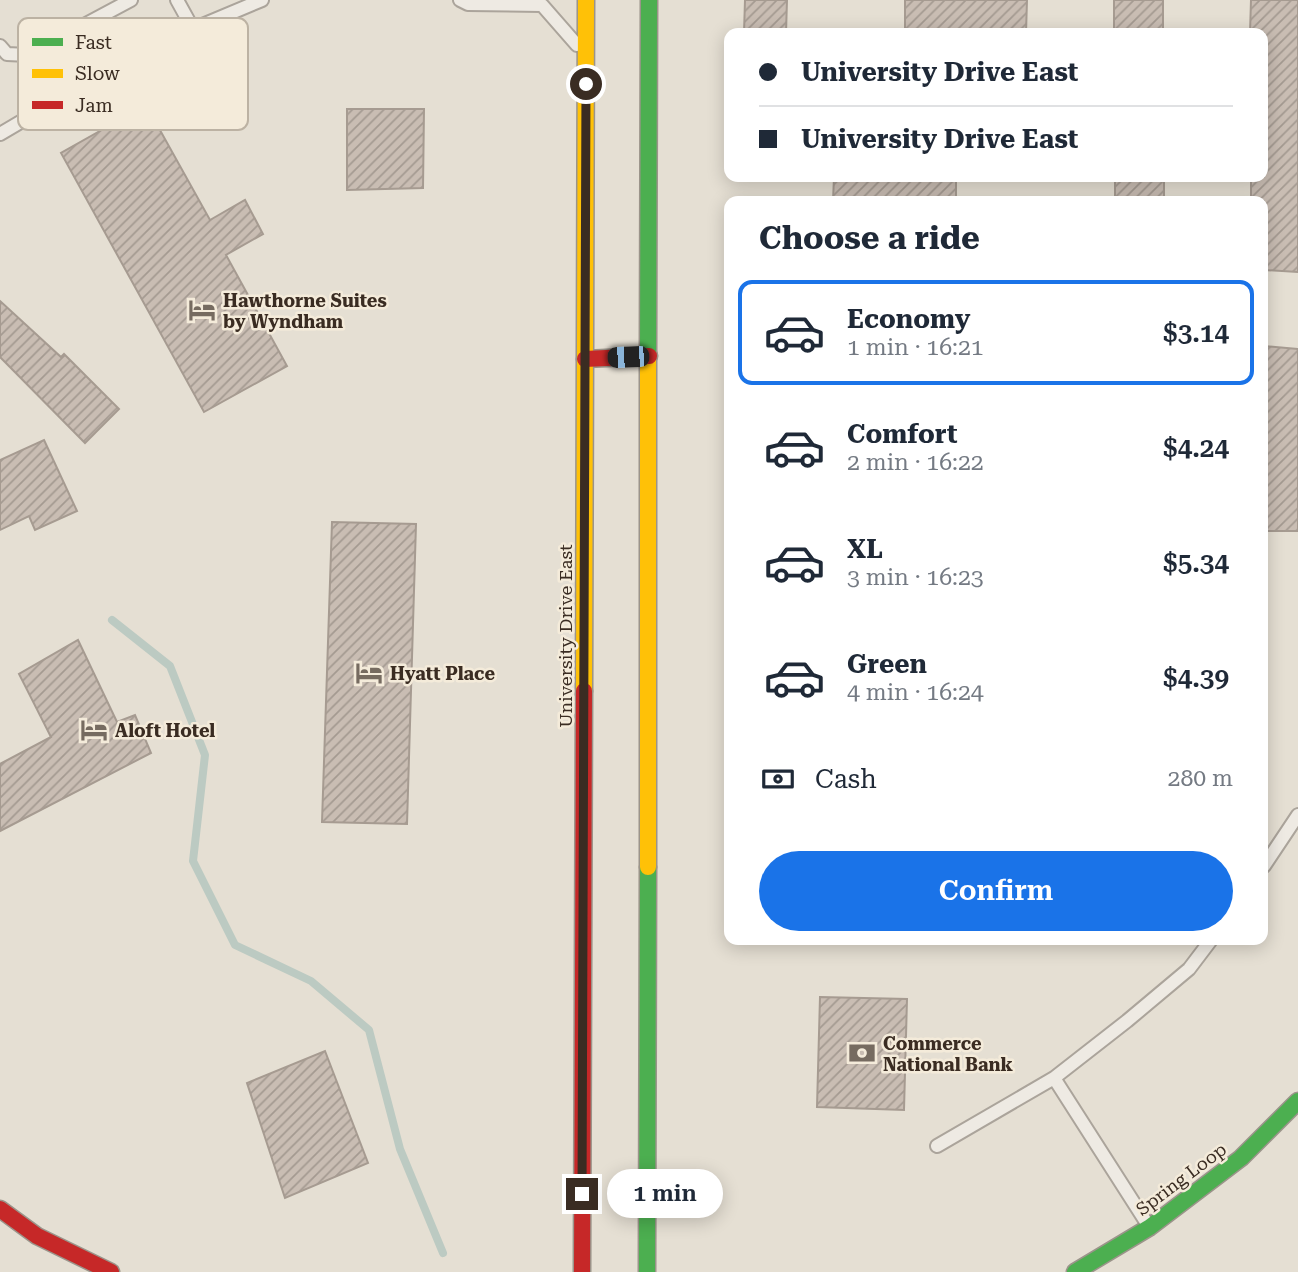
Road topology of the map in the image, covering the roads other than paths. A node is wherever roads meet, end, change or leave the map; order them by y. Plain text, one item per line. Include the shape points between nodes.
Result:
1 (131, 0) edge
2 (177, 0) edge
3 (262, 0) edge
4 (460, 0) edge
5 (586, 0) edge
6 (649, 0) edge
7 (97, 18) edge
8 (187, 18) edge
9 (219, 18) edge
10 (0, 46) edge
11 (18, 55) edge
12 (586, 56) junction
13 (18, 123) edge
14 (0, 134) edge
15 (649, 356) junction
16 (585, 359) junction
17 (1298, 815) edge
18 (1268, 860) edge
19 (1207, 945) edge
20 (1054, 1077) junction
21 (1298, 1101) edge
22 (936, 1146) dead end
23 (0, 1209) edge
24 (1150, 1227) junction
25 (111, 1272) edge
26 (582, 1272) edge
27 (647, 1272) edge
28 (1075, 1272) edge

1 - 7 lane
2 - 8 lane
3 - 9 lane
4 - 12 lane via 468,4 542,5
5 - 12 main road, University Drive East
6 - 15 main road
10 - 11 lane via 7,54
12 - 16 main road, University Drive East
13 - 14 lane
15 - 16 main road
15 - 27 main road
16 - 26 main road, University Drive East
17 - 18 lane
19 - 20 lane via 1189,969
20 - 22 lane
20 - 24 lane
21 - 24 main road, Spring Loop via 1241,1158
23 - 25 main road via 37,1236
24 - 28 main road, Spring Loop

